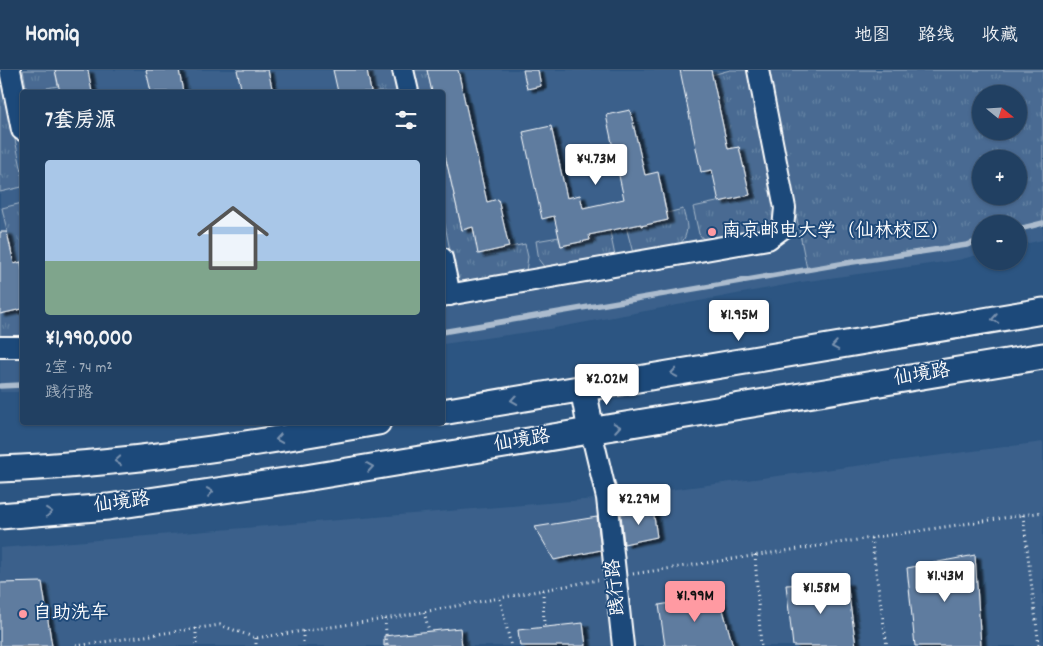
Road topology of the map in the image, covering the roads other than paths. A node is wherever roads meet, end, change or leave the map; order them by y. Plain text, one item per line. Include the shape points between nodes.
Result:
1 (10, 70) edge
2 (403, 70) edge
3 (758, 70) edge
4 (408, 90) edge
5 (20, 120) edge
6 (446, 296) edge
7 (1043, 311) edge
8 (0, 347) edge
9 (20, 347) edge
10 (1043, 356) edge
11 (583, 388) junction
12 (445, 411) edge
13 (361, 425) edge
14 (591, 431) junction
15 (0, 469) edge
16 (0, 516) edge
17 (623, 646) edge

1 - 5 street
2 - 4 street
3 - 6 street via 785,208 783,228 768,239
7 -> 11 main road
8 - 9 street
14 -> 10 main road, 仙境路
11 -> 12 main road
11 - 14 main road
13 -> 15 main road via 139,459
16 -> 14 main road, 仙境路 via 108,507
14 - 17 street, 践行路 via 607,498

